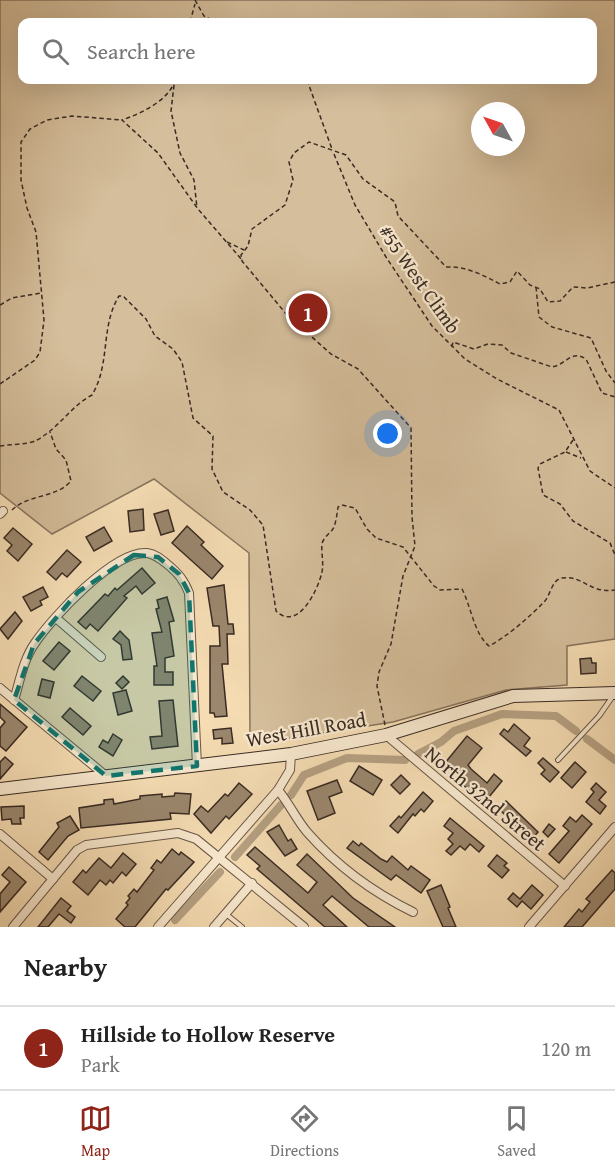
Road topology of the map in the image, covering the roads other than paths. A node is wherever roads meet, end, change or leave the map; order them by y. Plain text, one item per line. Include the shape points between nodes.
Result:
1 (56, 618) junction
2 (101, 657) dead end
3 (0, 688) edge
4 (615, 693) edge
5 (14, 700) junction
6 (386, 735) junction
7 (291, 754) junction
8 (558, 760) dead end
9 (197, 766) junction
10 (106, 776) junction
11 (0, 789) edge
12 (278, 790) junction
13 (615, 827) edge
14 (0, 834) edge
15 (218, 856) junction
16 (53, 879) junction
17 (252, 883) junction
18 (565, 886) junction
19 (413, 912) dead end
20 (226, 914) junction
21 (13, 927) edge
22 (158, 927) edge
23 (214, 927) edge
24 (242, 927) edge
25 (304, 927) edge
26 (529, 927) edge

1 - 2 street
1 - 5 street via 34,644
1 - 9 street via 95,578 134,555 147,553 158,557 179,574 189,593
3 - 5 street
4 - 6 street, West Hill Road via 513,696
4 - 8 lane
5 - 10 street
6 - 7 street, West Hill Road
6 - 18 street, North 32nd Street
7 - 9 street, West Hill Road
7 - 12 street via 290,770
9 - 10 street, West Hill Road
10 - 11 street, West Hill Road
12 - 15 street
12 - 19 street via 307,831 344,868 364,885
13 - 18 street
14 - 16 street
15 - 16 street via 196,838 178,833 97,843 77,850
15 - 17 street
15 - 22 street
16 - 21 street
17 - 20 street
17 - 25 street
18 - 26 street
20 - 23 street
20 - 24 lane

